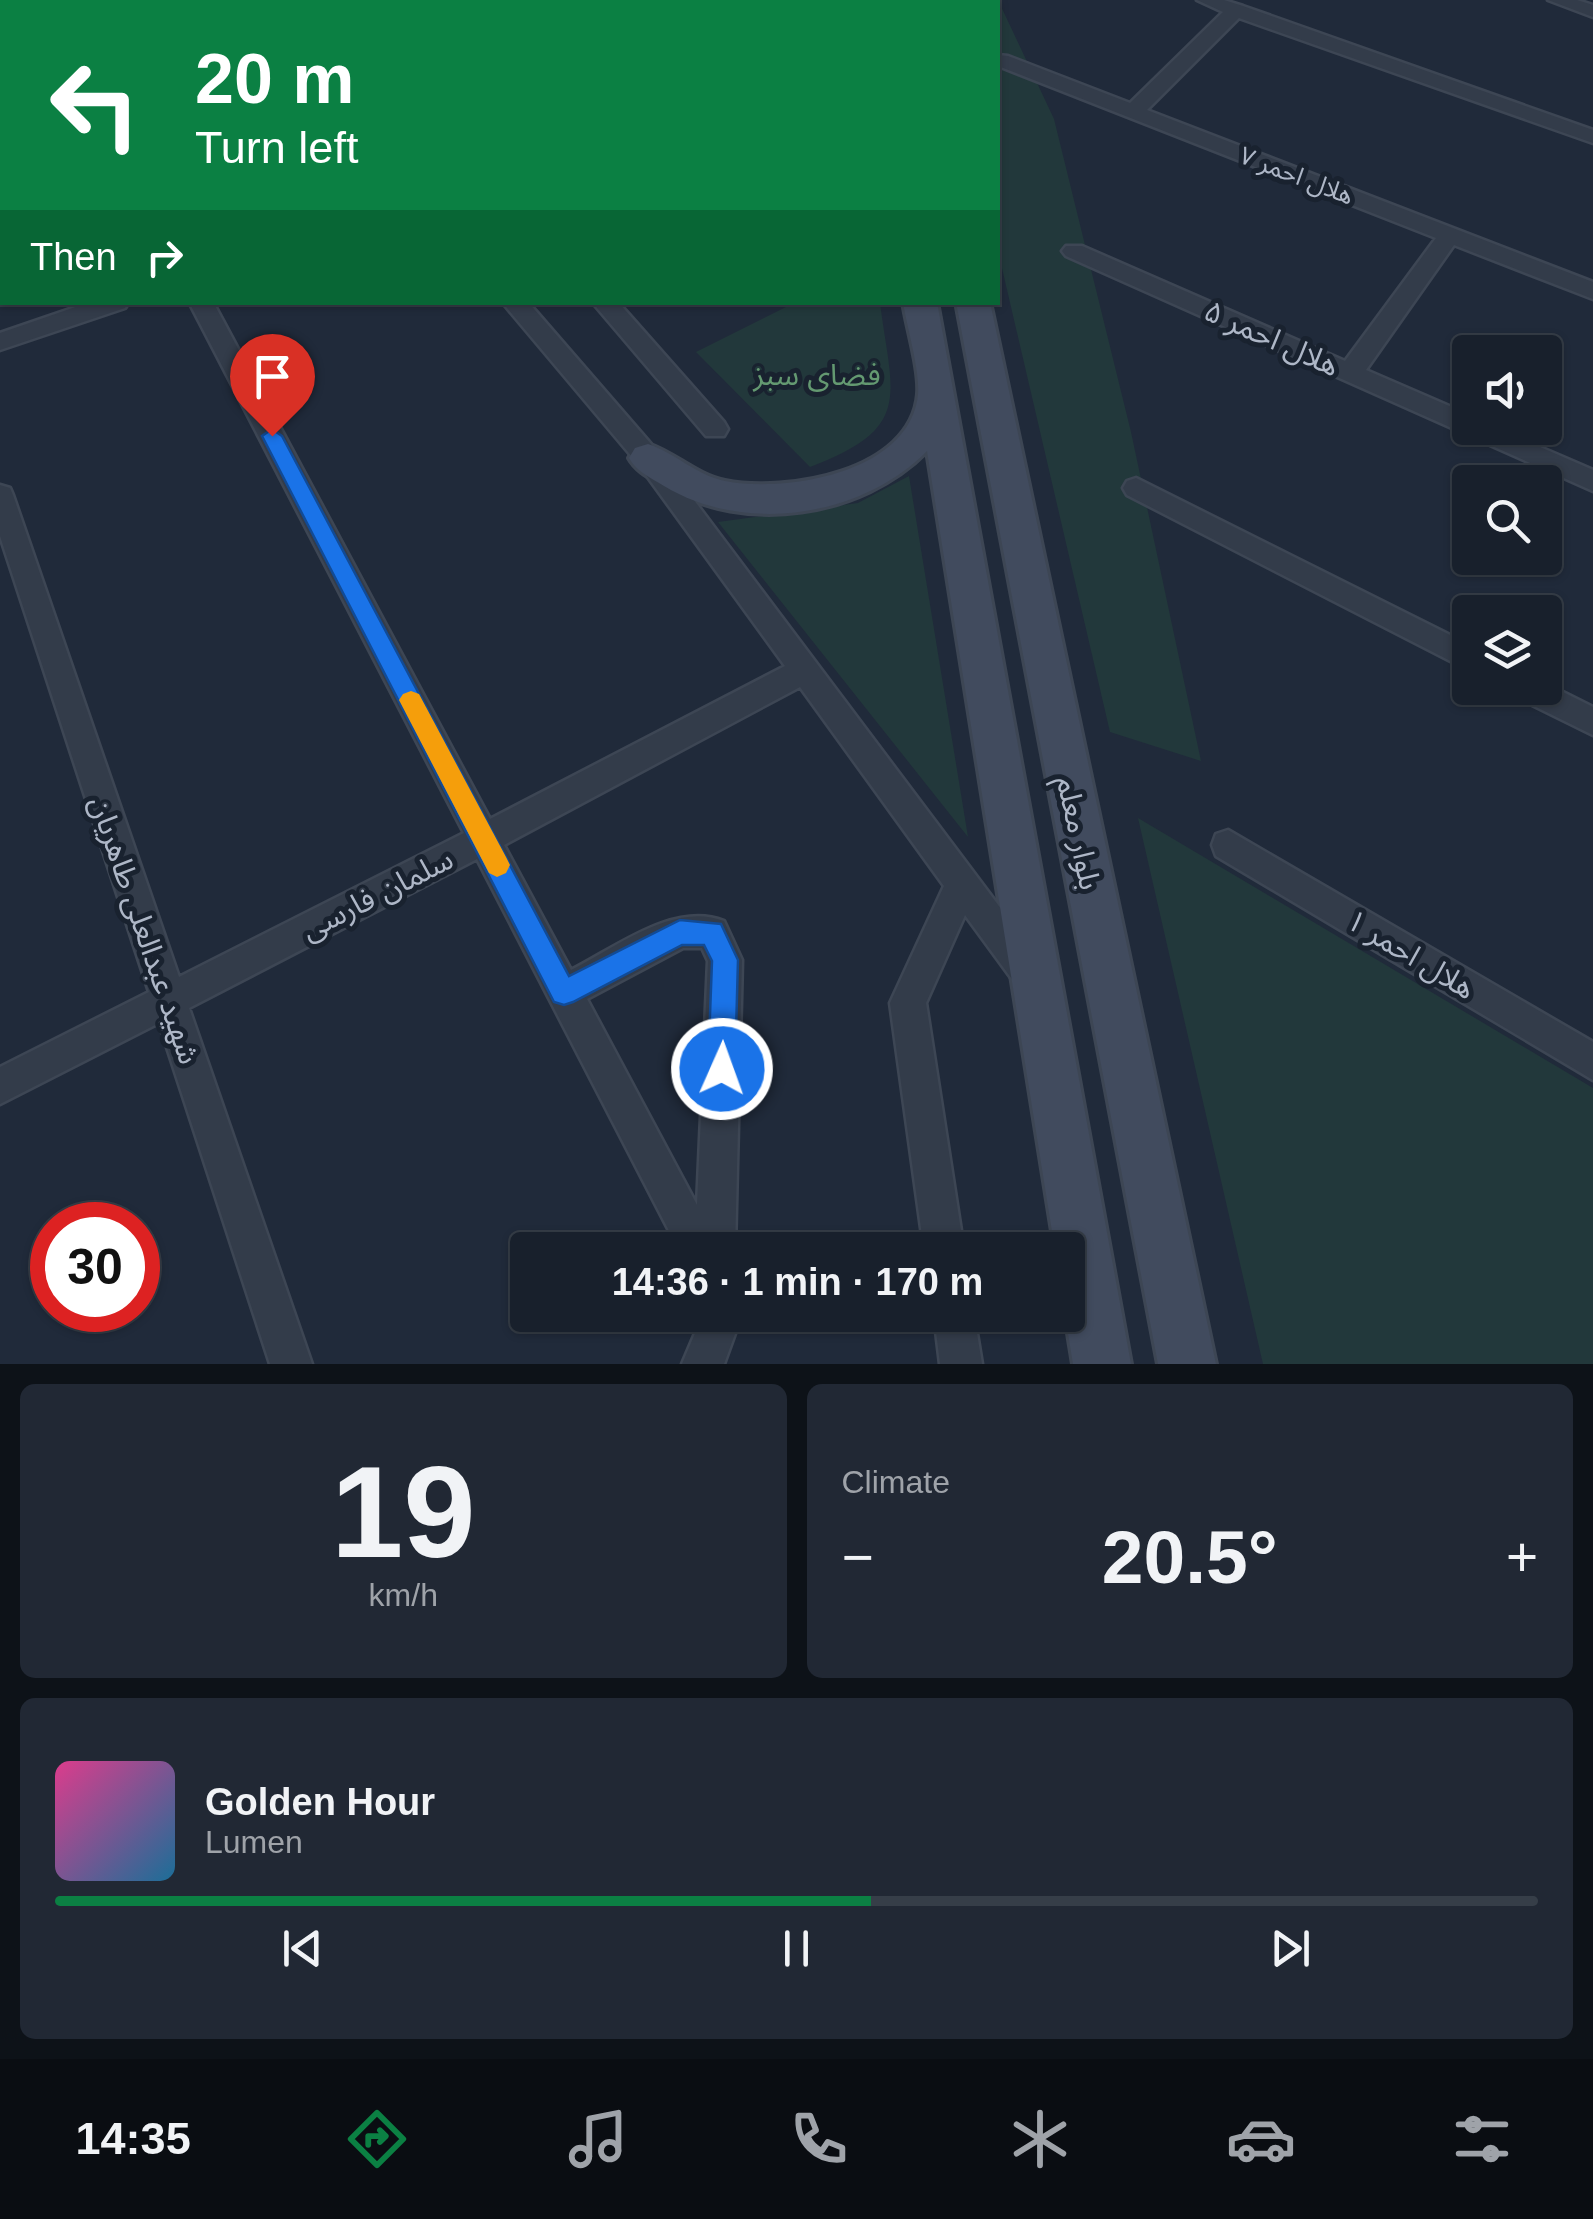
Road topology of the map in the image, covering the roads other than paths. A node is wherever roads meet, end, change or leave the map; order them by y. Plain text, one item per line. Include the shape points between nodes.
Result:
1 (1206, 0) edge
2 (1557, 0) edge
3 (1236, 10) junction
4 (1593, 12) edge
5 (1001, 60) dead end
6 (1134, 111) junction
7 (1593, 137) edge
8 (1450, 235) junction
9 (1074, 251) dead end
10 (1593, 291) edge
11 (99, 305) edge
12 (203, 305) edge
13 (517, 305) edge
14 (607, 305) edge
15 (921, 305) edge
16 (973, 305) edge
17 (50, 313) edge
18 (0, 342) edge
19 (1350, 373) junction
20 (936, 396) junction
21 (1452, 418) edge
22 (715, 428) dead end
23 (1512, 445) edge
24 (648, 458) junction
25 (1593, 481) edge
26 (1136, 488) dead end
27 (0, 495) edge
28 (1452, 649) edge
29 (804, 670) junction
30 (1560, 705) edge
31 (1593, 722) edge
32 (484, 839) junction
33 (1228, 846) dead end
34 (962, 884) junction
35 (1036, 984) junction
36 (564, 992) junction
37 (169, 1000) junction
38 (1593, 1062) edge
39 (0, 1086) edge
40 (691, 1232) edge
41 (717, 1232) edge
42 (941, 1232) edge
43 (716, 1332) edge
44 (956, 1332) edge
45 (291, 1364) edge
46 (704, 1364) edge
47 (961, 1364) edge
48 (1102, 1364) edge
49 (1187, 1364) edge

1 - 3 street
2 - 4 street
3 - 6 street
3 - 7 street
5 - 6 street, هلال احمر ۷
6 - 8 street, هلال احمر ۷
8 - 10 street, هلال احمر ۷
8 - 19 street
9 - 19 street, هلال احمر ۵
11 - 17 street
12 - 32 street
13 - 24 street
14 - 22 street
15 - 20 main road
16 - 49 main road, بلوار معلم
17 - 18 street
19 - 21 street, هلال احمر ۵
20 - 24 main road via 918,437 879,473 823,495 758,500 697,486
20 - 35 main road
23 - 25 street, هلال احمر ۵
24 - 29 street
26 - 28 street
27 - 37 street, شهید عبدالعلی طاهریان
29 - 32 street, سلمان فارسی
29 - 34 street
30 - 31 street
32 - 36 street
32 - 37 street, سلمان فارسی
33 - 38 street, هلال احمر ۱
34 - 35 street
34 - 42 street via 908,1003
35 - 48 main road
36 - 40 street
36 - 41 street via 680,932 712,932 725,960
37 - 39 street, سلمان فارسی
37 - 45 street, شهید عبدالعلی طاهریان
43 - 46 street
44 - 47 street

